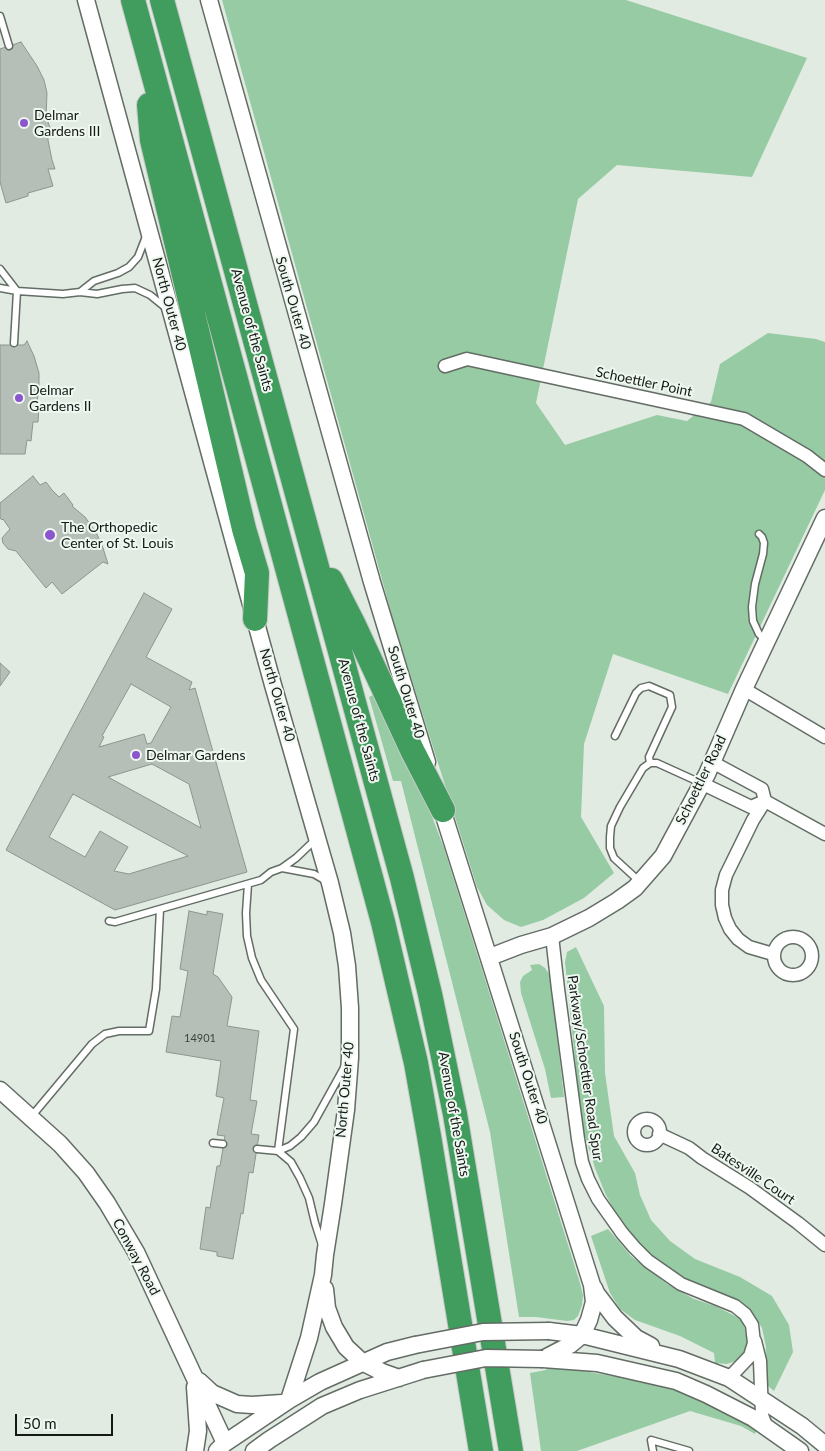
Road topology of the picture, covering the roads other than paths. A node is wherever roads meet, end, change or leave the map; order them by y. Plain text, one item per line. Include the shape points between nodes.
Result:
1 (86, 0) edge
2 (133, 0) edge
3 (162, 0) edge
4 (209, 0) edge
5 (0, 16) edge
6 (9, 46) dead end
7 (144, 46) junction
8 (149, 230) junction
9 (0, 269) edge
10 (0, 288) edge
11 (17, 291) junction
12 (80, 292) junction
13 (171, 312) junction
14 (14, 343) dead end
15 (445, 366) dead end
16 (825, 470) edge
17 (825, 518) edge
18 (759, 534) dead end
19 (308, 536) junction
20 (255, 619) junction
21 (767, 642) junction
22 (744, 689) junction
23 (615, 736) dead end
24 (825, 737) edge
25 (712, 762) junction
26 (650, 763) junction
27 (701, 783) junction
28 (765, 801) junction
29 (443, 810) junction
30 (825, 834) edge
31 (318, 837) junction
32 (282, 868) junction
33 (640, 882) junction
34 (330, 883) junction
35 (248, 884) junction
36 (160, 909) junction
37 (110, 922) dead end
38 (552, 936) junction
39 (774, 954) dead end
40 (490, 957) junction
41 (350, 1058) junction
42 (0, 1090) edge
43 (31, 1117) junction
44 (659, 1134) dead end
45 (214, 1143) dead end
46 (223, 1144) dead end
47 (257, 1149) dead end
48 (278, 1151) junction
49 (825, 1245) edge
50 (325, 1255) junction
51 (323, 1275) junction
52 (592, 1285) junction
53 (754, 1334) junction
54 (582, 1335) junction
55 (550, 1357) junction
56 (673, 1358) junction
57 (362, 1362) junction
58 (194, 1377) junction
59 (399, 1378) junction
60 (729, 1378) junction
61 (761, 1399) junction
62 (287, 1401) junction
63 (766, 1426) junction
64 (284, 1430) junction
65 (825, 1445) edge
66 (225, 1448) edge
67 (195, 1451) edge
68 (254, 1451) edge
69 (270, 1451) edge
70 (481, 1451) edge
71 (511, 1451) edge
72 (653, 1451) edge
73 (688, 1451) edge
74 (800, 1451) edge

1 - 8 street, North Outer 40
2 - 7 highway, Avenue of the Saints
3 - 19 highway, Avenue of the Saints
4 - 29 street, South Outer 40 via 372,582
5 - 6 lane
7 - 20 highway via 152,140 257,573
7 - 70 highway, Avenue of the Saints via 387,940 428,1126
8 - 12 lane via 138,257 129,267 94,281
8 - 13 street, North Outer 40
9 - 11 lane
10 - 11 lane
11 - 12 lane
11 - 14 lane
12 - 13 lane via 96,294 135,288
13 - 20 street, North Outer 40
15 - 16 street, Schoettler Point via 467,359 744,419
17 - 21 street, Schoettler Road
18 - 21 lane via 764,543 755,584 753,621
19 - 29 highway
19 - 71 highway, Avenue of the Saints via 402,878 432,1003 455,1114
20 - 31 street, North Outer 40
21 - 22 street, Schoettler Road
22 - 24 street
22 - 25 street, Schoettler Road
23 - 26 lane via 641,688 649,686 670,695 672,707 649,757
25 - 27 street, Schoettler Road
25 - 28 street via 762,789
26 - 27 lane via 657,763
26 - 33 lane via 643,768 611,826 610,848 614,858
27 - 28 street via 751,807
27 - 33 street, Schoettler Road via 663,856
28 - 30 street
28 - 39 street via 726,875 722,905 730,929 738,939 749,947
29 - 40 street, South Outer 40
31 - 32 lane
31 - 34 street, North Outer 40
32 - 34 lane via 314,874
32 - 35 lane
33 - 38 street, Schoettler Road via 618,901
34 - 41 street, North Outer 40 via 347,966
35 - 36 lane
35 - 48 lane via 247,936 252,958 261,980 294,1029
36 - 37 lane
36 - 43 lane via 156,989 149,1031 105,1034 92,1044
38 - 40 street, Schoettler Road
38 - 53 street, Parkway/Schoettler Road Spur via 578,1139 588,1179 622,1233 648,1261 681,1284 735,1306 745,1314
40 - 52 street, South Outer 40
41 - 48 lane via 314,1122 290,1146
41 - 50 street, North Outer 40 via 346,1110
42 - 43 street, Conway Road
43 - 58 street, Conway Road via 86,1173 107,1203 136,1252
44 - 49 street, Batesville Court via 689,1148 750,1188
45 - 46 lane
47 - 48 lane
48 - 50 lane via 291,1162 309,1198
50 - 51 street, North Outer 40
51 - 57 street via 327,1308 334,1328 346,1347
51 - 62 street, North Outer 40 via 309,1338
52 - 54 street, South Outer 40 via 594,1302
52 - 56 street via 614,1318 636,1338
53 - 60 street via 750,1356
53 - 61 street, Parkway/Schoettler Road Spur via 760,1361
54 - 55 street
54 - 56 street
54 - 57 street, bridge via 550,1331 483,1332 415,1345
55 - 59 street, bridge via 486,1358
55 - 63 street via 597,1363 676,1381
56 - 60 street
57 - 59 street
57 - 62 street
58 - 62 street via 212,1393 237,1404 252,1406
58 - 66 street, Conway Road
58 - 67 street via 198,1431
59 - 64 street via 322,1406
60 - 61 street
61 - 63 street, Parkway/Schoettler Road Spur
61 - 65 street
62 - 66 street
63 - 74 street
64 - 68 street
64 - 69 street
72 - 73 lane via 651,1440

